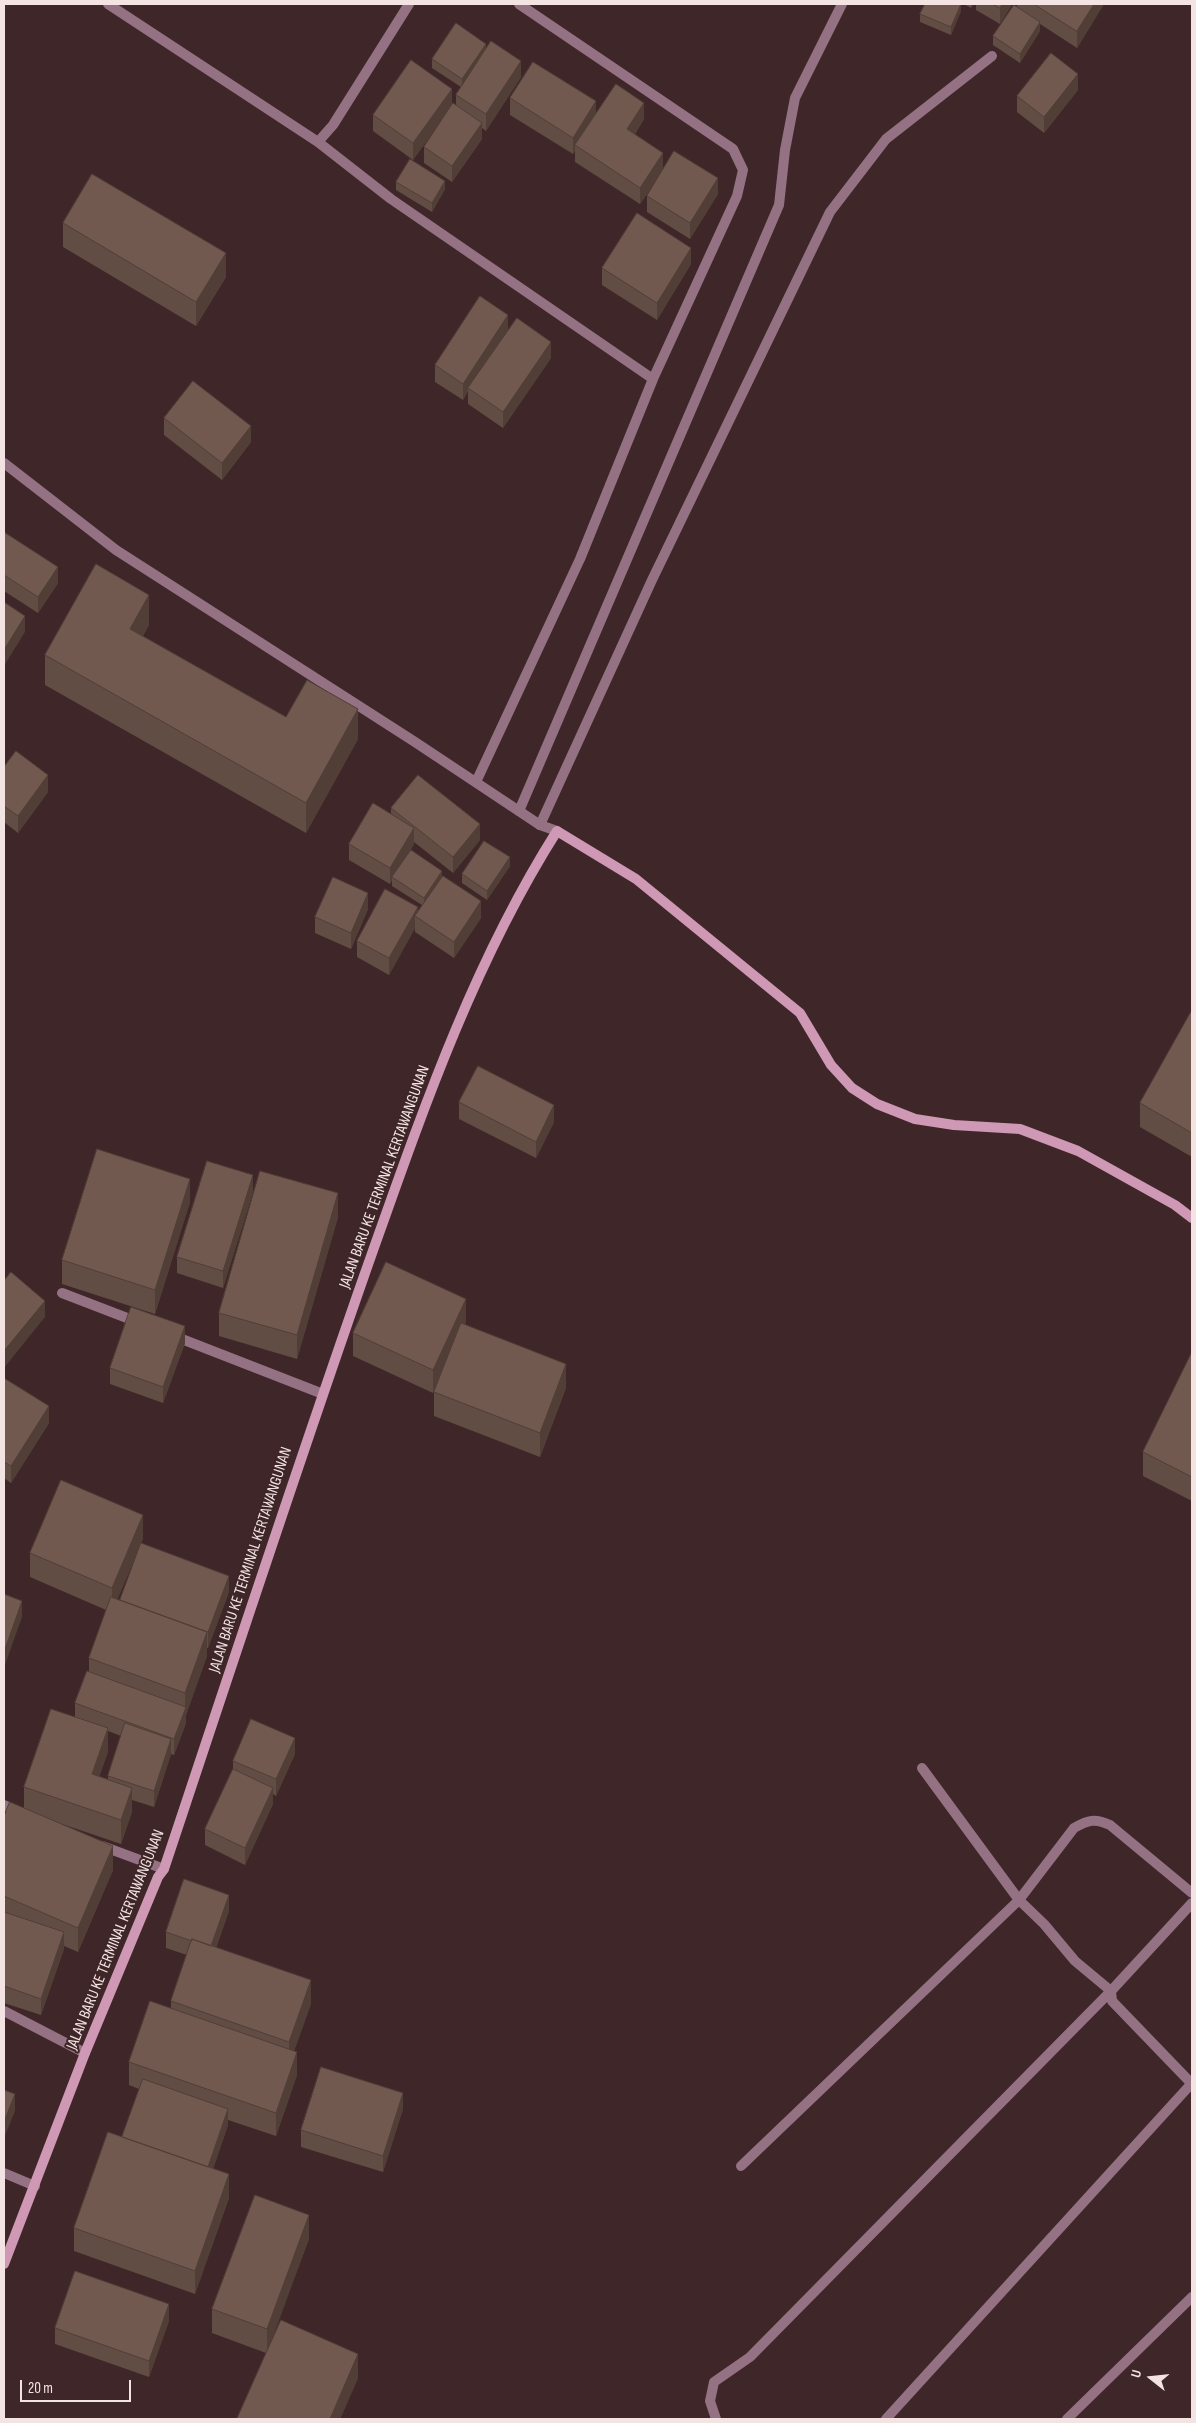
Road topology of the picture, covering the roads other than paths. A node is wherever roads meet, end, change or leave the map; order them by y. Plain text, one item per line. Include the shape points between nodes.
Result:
1 (108, 4) edge
2 (408, 4) edge
3 (519, 4) edge
4 (842, 4) edge
5 (992, 56) dead end
6 (318, 142) junction
7 (653, 379) junction
8 (4, 463) edge
9 (476, 782) junction
10 (519, 811) junction
11 (540, 825) junction
12 (558, 831) junction
13 (1192, 1218) edge
14 (62, 1293) dead end
15 (146, 1326) edge
16 (164, 1333) edge
17 (323, 1394) junction
18 (922, 1768) dead end
19 (4, 1805) edge
20 (30, 1816) edge
21 (91, 1842) edge
22 (164, 1869) junction
23 (1192, 1893) edge
24 (1019, 1900) junction
25 (1192, 1903) edge
26 (1110, 1992) junction
27 (4, 2011) edge
28 (85, 2054) junction
29 (1192, 2084) edge
30 (741, 2166) dead end
31 (4, 2173) edge
32 (35, 2186) junction
33 (4, 2264) edge
34 (1192, 2297) edge
35 (716, 2419) edge
36 (886, 2419) edge
37 (1067, 2419) edge

1 - 6 street
2 - 6 street via 333,125
3 - 7 street via 733,149 743,170 737,196
4 - 10 street via 795,98 779,205
5 - 11 street via 886,139 830,212 652,580
6 - 7 street via 391,199
7 - 9 street via 580,559
8 - 9 street via 116,550
9 - 10 street
10 - 11 street
11 - 12 street
12 - 13 main road via 636,879 800,1013 831,1065 852,1088 877,1104 915,1119 1020,1130 1078,1151 1175,1205
12 - 17 main road, JALAN BARU KE TERMINAL KERTAWANGUNAN via 503,924 457,1028 408,1151
14 - 15 street
16 - 17 street
17 - 22 main road, JALAN BARU KE TERMINAL KERTAWANGUNAN
18 - 24 street
19 - 20 street
21 - 22 street
22 - 28 main road, JALAN BARU KE TERMINAL KERTAWANGUNAN
23 - 24 street via 1110,1825 1097,1819 1074,1828
24 - 26 street via 1075,1961
24 - 30 street
25 - 26 street
26 - 29 street via 1112,2002
26 - 35 street via 750,2357 714,2382 710,2401
27 - 28 street
28 - 32 main road, JALAN BARU KE TERMINAL KERTAWANGUNAN
29 - 36 street
31 - 32 street
32 - 33 main road, JALAN BARU KE TERMINAL KERTAWANGUNAN
34 - 37 street

